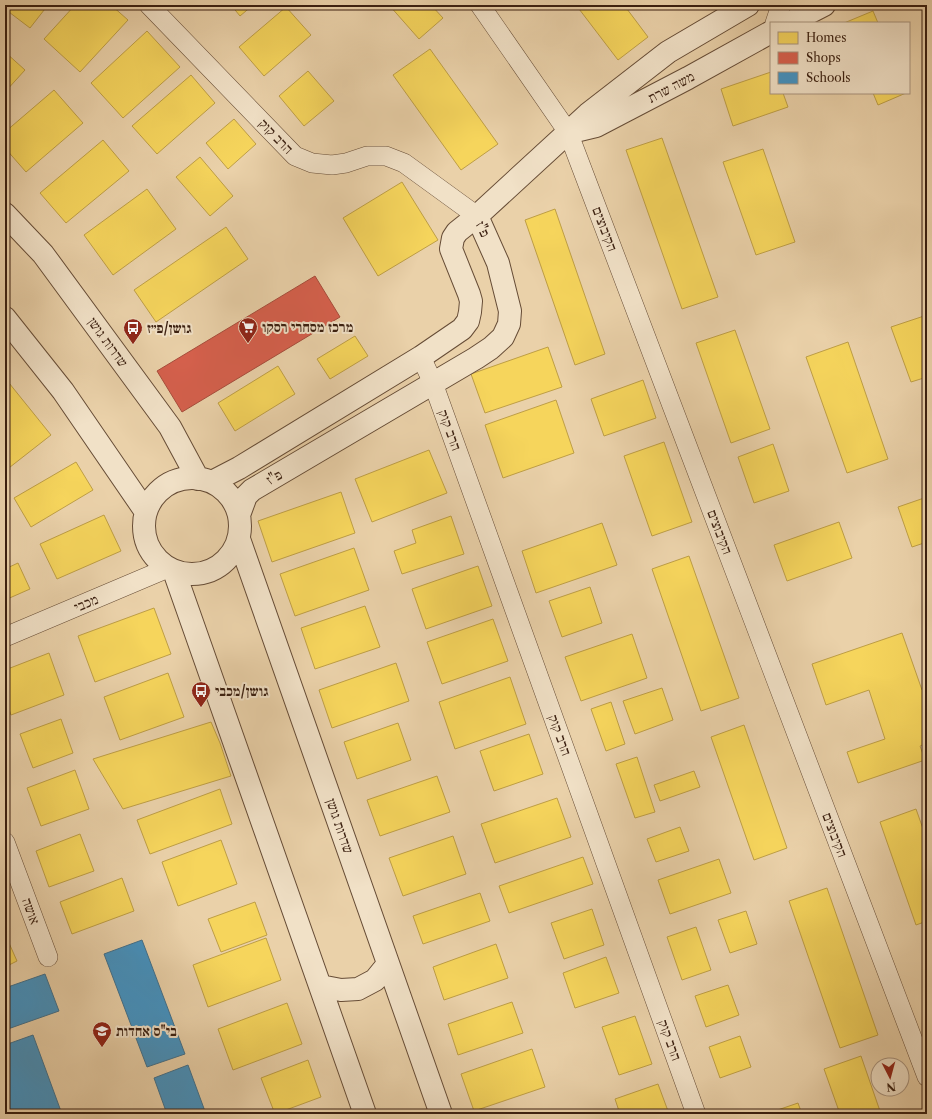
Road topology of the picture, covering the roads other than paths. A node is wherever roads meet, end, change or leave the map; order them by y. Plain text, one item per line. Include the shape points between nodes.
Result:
1 (149, 5) edge
2 (480, 5) edge
3 (748, 5) edge
4 (781, 5) edge
5 (824, 5) edge
6 (775, 22) edge
7 (791, 22) edge
8 (770, 33) edge
9 (568, 132) junction
10 (5, 214) edge
11 (478, 216) junction
12 (5, 318) edge
13 (421, 357) junction
14 (434, 383) junction
15 (205, 480) junction
16 (146, 512) junction
17 (239, 515) junction
18 (239, 539) junction
19 (171, 570) junction
20 (5, 637) edge
21 (5, 842) edge
22 (48, 957) dead end
23 (388, 964) junction
24 (320, 986) junction
25 (927, 1077) edge
26 (365, 1114) edge
27 (442, 1114) edge
28 (696, 1114) edge

1 - 11 street, הרב קוק via 295,156 312,163 332,165 366,156 386,156 404,163
2 - 9 street, הקיבוצים
3 - 9 street, משה שרת via 668,52
4 - 6 street
5 - 7 street
8 - 9 street, משה שרת via 596,126
9 - 11 street, משה שרת
9 - 25 street, הקיבוצים
10 - 15 street, שדרות גושן via 43,254 170,427
11 - 13 street, פ"ז via 457,232 451,244 471,301 468,322 462,329
11 - 14 street, פ"ז via 498,264 510,311 509,324 503,337 491,348
12 - 16 street via 63,391
13 - 14 street, הרב קוק
13 - 15 street, פ"ז via 239,468
14 - 17 street, פ"ז via 252,490 246,496
14 - 28 street, הרב קוק
15 - 16 street via 185,479 166,486 152,500
15 - 17 street via 229,495
16 - 19 street via 144,528 147,544 155,558
17 - 18 street
18 - 19 street via 232,554 221,566 206,573 190,575
18 - 23 street, שדרות גושן
19 - 20 street, מכבי
19 - 24 street
21 - 22 street, אושה
23 - 24 street via 375,980 358,989 341,990
23 - 27 street, שדרות גושן
24 - 26 street

